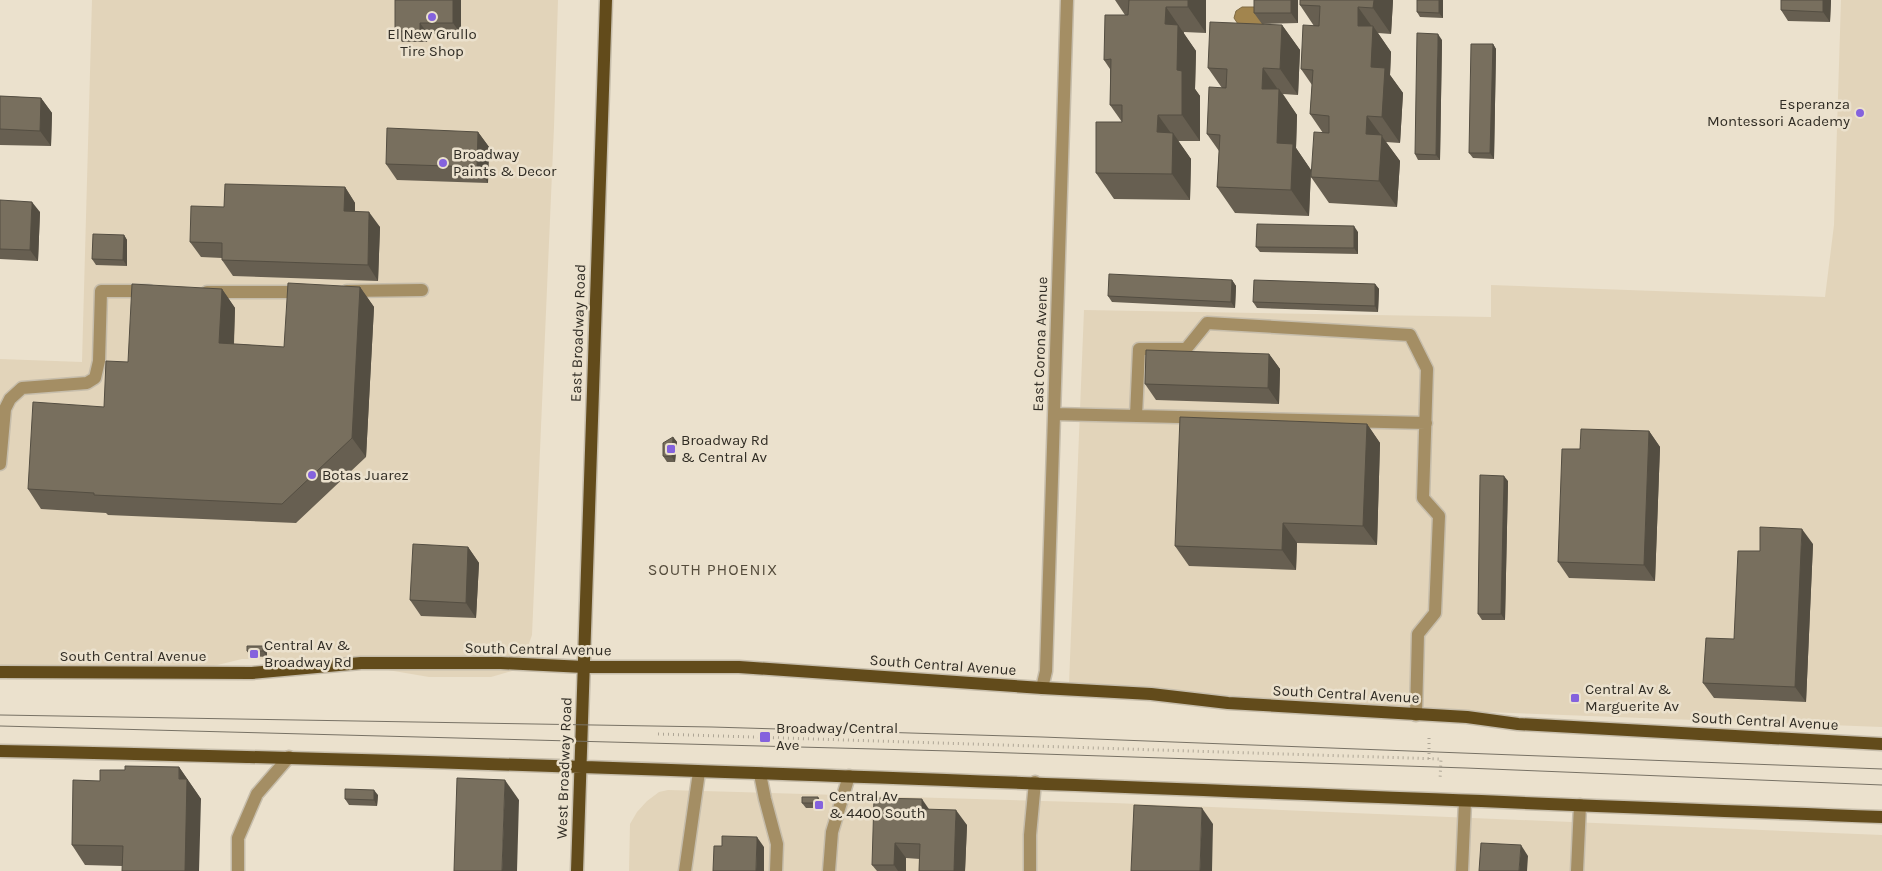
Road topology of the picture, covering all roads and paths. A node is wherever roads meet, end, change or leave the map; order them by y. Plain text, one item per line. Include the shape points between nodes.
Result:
1 (606, 0) edge
2 (1067, 0) edge
3 (422, 290) dead end
4 (159, 291) edge
5 (197, 292) edge
6 (314, 292) edge
7 (333, 292) edge
8 (1054, 414) junction
9 (1136, 416) junction
10 (1426, 423) junction
11 (0, 464) edge
12 (584, 667) junction
13 (0, 672) edge
14 (1042, 688) junction
15 (1416, 715) junction
16 (658, 734) dead end
17 (1882, 744) edge
18 (0, 751) edge
19 (289, 757) junction
20 (1441, 759) dead end
21 (580, 768) junction
22 (699, 772) junction
23 (760, 774) junction
24 (849, 776) junction
25 (1035, 782) junction
26 (1465, 801) junction
27 (1580, 805) junction
28 (1882, 816) edge
29 (238, 871) edge
30 (577, 871) edge
31 (685, 871) edge
32 (776, 871) edge
33 (828, 871) edge
34 (1030, 871) edge
35 (1462, 871) edge
36 (1577, 871) edge

1 - 12 main road, East Broadway Road
2 - 8 street, East Corona Avenue
3 - 7 street
4 - 11 street via 102,291 99,361 95,378 87,383 22,388 5,409
5 - 6 street
8 - 9 street
8 - 14 street, East Corona Avenue via 1046,671
9 - 10 street
9 - 10 street via 1139,349 1186,349 1207,323 1410,335 1427,369
10 - 15 street via 1423,498 1439,516 1435,613 1418,634
12 - 13 main road, South Central Avenue via 501,663 361,664 252,673
12 - 14 main road, South Central Avenue via 739,667
12 - 21 main road, West Broadway Road
14 - 15 main road, South Central Avenue
15 - 17 main road, South Central Avenue
16 - 20 path
18 - 19 main road
19 - 21 main road
19 - 29 street via 257,794 238,838
21 - 22 main road
21 - 30 main road, West Broadway Road
22 - 23 main road
22 - 31 street
23 - 24 main road
23 - 32 street via 777,844
24 - 25 main road
24 - 33 street via 832,832
25 - 26 main road
25 - 34 street
26 - 27 main road
26 - 35 street
27 - 28 main road
27 - 36 street

